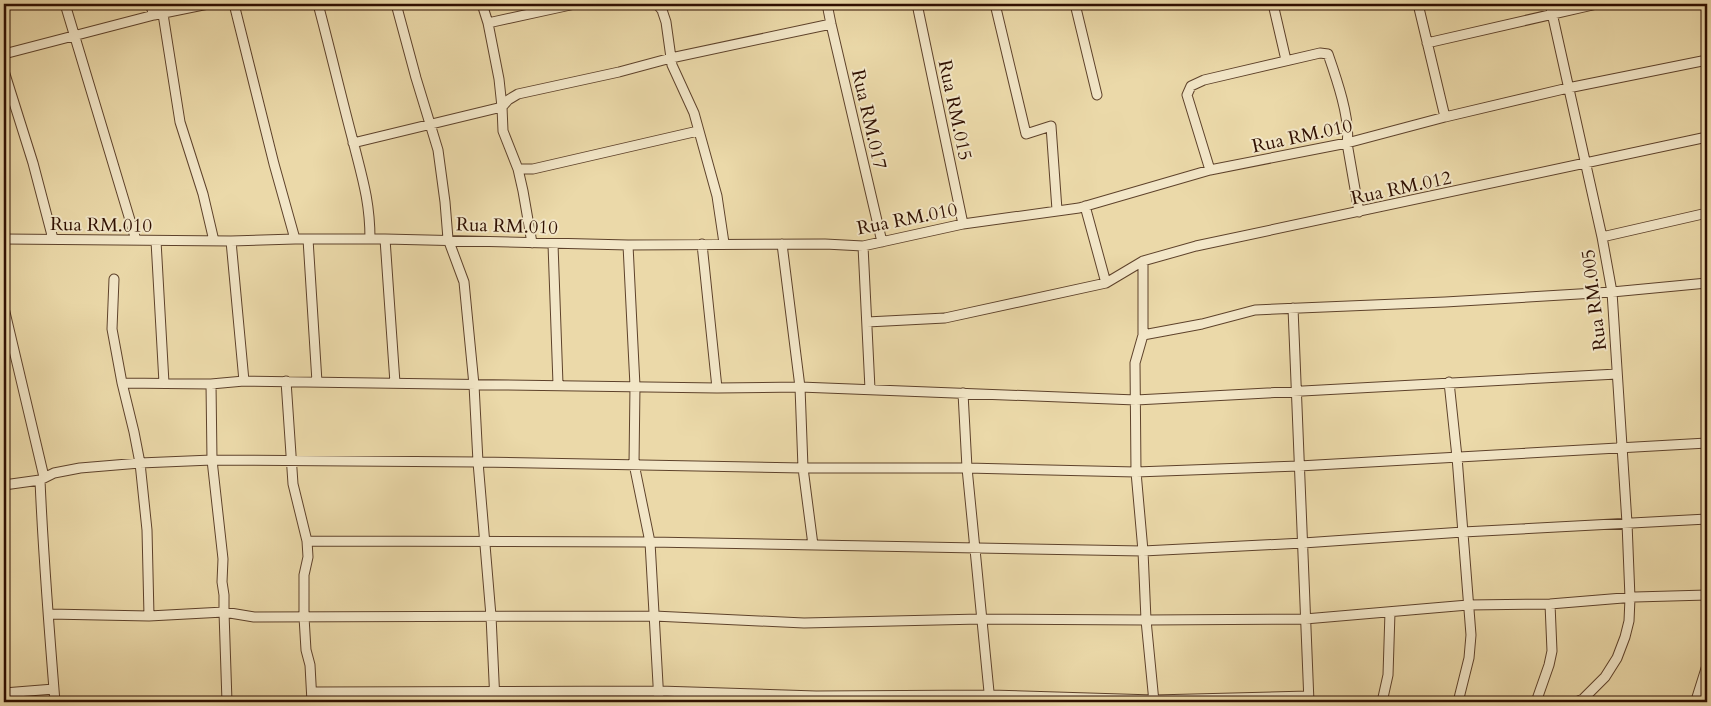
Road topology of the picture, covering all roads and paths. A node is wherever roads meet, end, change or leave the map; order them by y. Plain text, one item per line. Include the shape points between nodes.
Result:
1 (65, 4) edge
2 (150, 4) edge
3 (208, 4) edge
4 (234, 4) edge
5 (318, 4) edge
6 (396, 4) edge
7 (482, 4) edge
8 (574, 4) edge
9 (657, 4) edge
10 (827, 4) edge
11 (917, 4) edge
12 (995, 4) edge
13 (1075, 4) edge
14 (1273, 4) edge
15 (1418, 4) edge
16 (1550, 4) edge
17 (1597, 4) edge
18 (1552, 13) junction
19 (158, 15) junction
20 (488, 23) junction
21 (831, 24) junction
22 (74, 36) junction
23 (1427, 43) junction
24 (4, 54) edge
25 (671, 58) junction
26 (1286, 60) junction
27 (1707, 60) edge
28 (4, 71) edge
29 (499, 79) junction
30 (1568, 88) junction
31 (518, 94) junction
32 (1097, 95) dead end
33 (502, 107) junction
34 (1445, 117) junction
35 (430, 125) junction
36 (698, 131) junction
37 (1707, 137) edge
38 (353, 143) junction
39 (1347, 143) junction
40 (1585, 164) junction
41 (518, 169) junction
42 (1210, 170) junction
43 (1085, 206) junction
44 (1057, 210) junction
45 (1359, 212) junction
46 (1707, 213) edge
47 (963, 224) junction
48 (1602, 237) junction
49 (4, 239) edge
50 (53, 239) junction
51 (295, 239) junction
52 (308, 239) junction
53 (370, 239) junction
54 (385, 239) junction
55 (448, 239) junction
56 (136, 240) junction
57 (156, 241) junction
58 (214, 241) junction
59 (231, 241) junction
60 (882, 242) junction
61 (532, 243) junction
62 (724, 243) junction
63 (552, 244) junction
64 (702, 244) junction
65 (782, 244) junction
66 (628, 245) junction
67 (863, 246) junction
68 (1143, 261) junction
69 (114, 279) dead end
70 (1106, 283) junction
71 (1707, 283) edge
72 (1612, 292) junction
73 (4, 308) edge
74 (1293, 308) junction
75 (866, 322) junction
76 (1142, 335) junction
77 (1617, 374) junction
78 (244, 381) junction
79 (286, 381) junction
80 (317, 382) junction
81 (1449, 382) junction
82 (122, 383) junction
83 (395, 383) junction
84 (164, 384) junction
85 (210, 384) junction
86 (558, 384) junction
87 (474, 385) junction
88 (635, 386) junction
89 (800, 387) junction
90 (717, 388) junction
91 (870, 389) junction
92 (1296, 392) junction
93 (963, 393) junction
94 (1136, 400) junction
95 (1707, 443) edge
96 (1622, 448) junction
97 (1458, 457) junction
98 (212, 460) junction
99 (291, 461) junction
100 (478, 462) junction
101 (140, 463) junction
102 (634, 464) junction
103 (1299, 466) junction
104 (803, 468) junction
105 (967, 468) junction
106 (1136, 472) junction
107 (42, 479) junction
108 (4, 486) edge
109 (1707, 519) edge
110 (1627, 523) junction
111 (1463, 532) junction
112 (307, 541) junction
113 (485, 542) junction
114 (650, 542) junction
115 (1303, 543) junction
116 (813, 544) junction
117 (974, 549) junction
118 (1143, 551) junction
119 (1707, 595) edge
120 (1630, 598) junction
121 (1550, 604) junction
122 (1468, 606) junction
123 (224, 612) junction
124 (1390, 612) junction
125 (49, 614) junction
126 (149, 616) junction
127 (491, 616) junction
128 (654, 616) junction
129 (304, 617) junction
130 (982, 619) junction
131 (1304, 619) junction
132 (1146, 620) junction
133 (1707, 667) edge
134 (54, 688) junction
135 (659, 691) junction
136 (312, 692) junction
137 (494, 692) junction
138 (4, 693) edge
139 (990, 699) edge
140 (1308, 699) edge
141 (1154, 701) edge
142 (55, 702) edge
143 (227, 702) edge
144 (312, 702) edge
145 (495, 702) edge
146 (659, 702) edge
147 (1382, 702) edge
148 (1458, 702) edge
149 (1536, 702) edge
150 (1576, 702) edge
151 (1696, 702) edge

1 - 22 street
2 - 19 street
3 - 19 street
4 - 51 street
5 - 38 street
6 - 35 street
7 - 20 street
8 - 20 street
9 - 25 street via 666,22
10 - 21 street, Rua RM.017
11 - 47 street, Rua RM.015
12 - 44 street via 1026,134 1051,126
13 - 32 street
14 - 26 street
15 - 23 street
16 - 18 street, Rua RM.005
17 - 18 street
18 - 23 street
18 - 30 street, Rua RM.005
19 - 22 street
19 - 58 street via 180,122
20 - 29 street
21 - 25 street
21 - 60 street, Rua RM.017
22 - 24 street
22 - 56 street
23 - 34 street
25 - 31 street
25 - 36 street
26 - 39 street via 1328,54 1349,133
26 - 42 street via 1191,86 1187,95
27 - 30 street, Rua RM.010
28 - 50 street
29 - 31 street via 506,88
29 - 33 street
30 - 34 street, Rua RM.010
30 - 40 street, Rua RM.005
31 - 33 street
33 - 35 street
33 - 41 street via 503,131
34 - 39 street, Rua RM.010
35 - 38 street
35 - 55 street via 438,150
36 - 41 street via 533,169
36 - 62 street via 717,196
37 - 40 street, Rua RM.012
38 - 53 street via 369,205
39 - 42 street, Rua RM.010
39 - 45 street
40 - 45 street, Rua RM.012
40 - 48 street, Rua RM.005
41 - 61 street
42 - 43 street, Rua RM.010
43 - 44 street, Rua RM.010
43 - 70 street
44 - 47 street, Rua RM.010
45 - 68 street, Rua RM.012 via 1196,246
46 - 48 street
47 - 60 street, Rua RM.010
48 - 72 street, Rua RM.005
49 - 50 street, Rua RM.010
50 - 56 street, Rua RM.010
51 - 52 street, Rua RM.010
51 - 59 street, Rua RM.010
52 - 53 street, Rua RM.010
52 - 80 street
53 - 54 street, Rua RM.010
54 - 55 street, Rua RM.010
54 - 83 street
55 - 61 street, Rua RM.010
55 - 87 street via 464,282
56 - 57 street, Rua RM.010
57 - 58 street, Rua RM.010
57 - 84 street
58 - 59 street, Rua RM.010
59 - 78 street
60 - 67 street, Rua RM.010
61 - 63 street, Rua RM.010
62 - 64 street, Rua RM.010
62 - 65 street, Rua RM.010
63 - 66 street, Rua RM.010
63 - 86 street
64 - 66 street, Rua RM.010
64 - 90 street
65 - 67 street, Rua RM.010
65 - 89 street
66 - 88 street
67 - 75 street
68 - 70 street, Rua RM.012
68 - 76 street
69 - 82 street via 112,329
70 - 75 street, Rua RM.012 via 945,318
71 - 72 street
72 - 74 street
72 - 77 street, Rua RM.005
73 - 107 street
74 - 76 street via 1255,310
74 - 92 street
75 - 91 street
76 - 94 street via 1135,363
77 - 81 street
77 - 96 street, Rua RM.005
78 - 79 street
78 - 85 street
79 - 80 street
79 - 99 street
80 - 83 street
81 - 92 street
81 - 97 street
82 - 84 street
82 - 101 street
83 - 87 street
84 - 85 street
85 - 98 street
86 - 87 street
86 - 88 street
87 - 100 street
88 - 90 street
88 - 102 street
89 - 90 street
89 - 91 street
89 - 104 street
91 - 93 street
92 - 94 street
92 - 103 street
93 - 94 street
93 - 105 street
94 - 106 street
95 - 96 street
96 - 97 street
96 - 110 street, Rua RM.005
97 - 103 street
97 - 111 street
98 - 99 street
98 - 101 street
98 - 123 street via 223,558
99 - 100 street
99 - 112 street via 294,494
100 - 102 street
100 - 113 street
101 - 107 street via 80,468
101 - 126 street via 147,530
102 - 104 street
102 - 114 street
103 - 106 street
103 - 115 street
104 - 105 street
104 - 116 street
105 - 106 street
105 - 117 street
106 - 118 street
107 - 108 street
107 - 125 street
109 - 110 street
110 - 111 street
110 - 120 street, Rua RM.005
111 - 115 street
111 - 122 street
112 - 113 street
112 - 129 street
113 - 114 street
113 - 127 street
114 - 116 street
114 - 128 street
115 - 118 street
115 - 131 street
116 - 117 street
117 - 118 street
117 - 130 street
118 - 132 street
119 - 120 street
120 - 121 street
120 - 150 street, Rua RM.005 via 1627,629 1617,658 1605,677 1584,699
121 - 122 street
121 - 149 street via 1552,652
122 - 124 street
122 - 148 street via 1469,658
123 - 126 street
123 - 129 street via 254,617
123 - 143 street
124 - 131 street
124 - 147 street via 1388,675
125 - 126 street
125 - 134 street
127 - 128 street
127 - 129 street
127 - 137 street
128 - 130 street via 804,623
128 - 135 street
129 - 136 street
130 - 132 street
130 - 139 street
131 - 132 street
131 - 140 street
132 - 141 street
133 - 151 street
134 - 138 street
134 - 142 street
135 - 137 street
135 - 139 street
135 - 146 street
136 - 137 street
136 - 144 street
137 - 145 street
139 - 141 street
140 - 141 street

